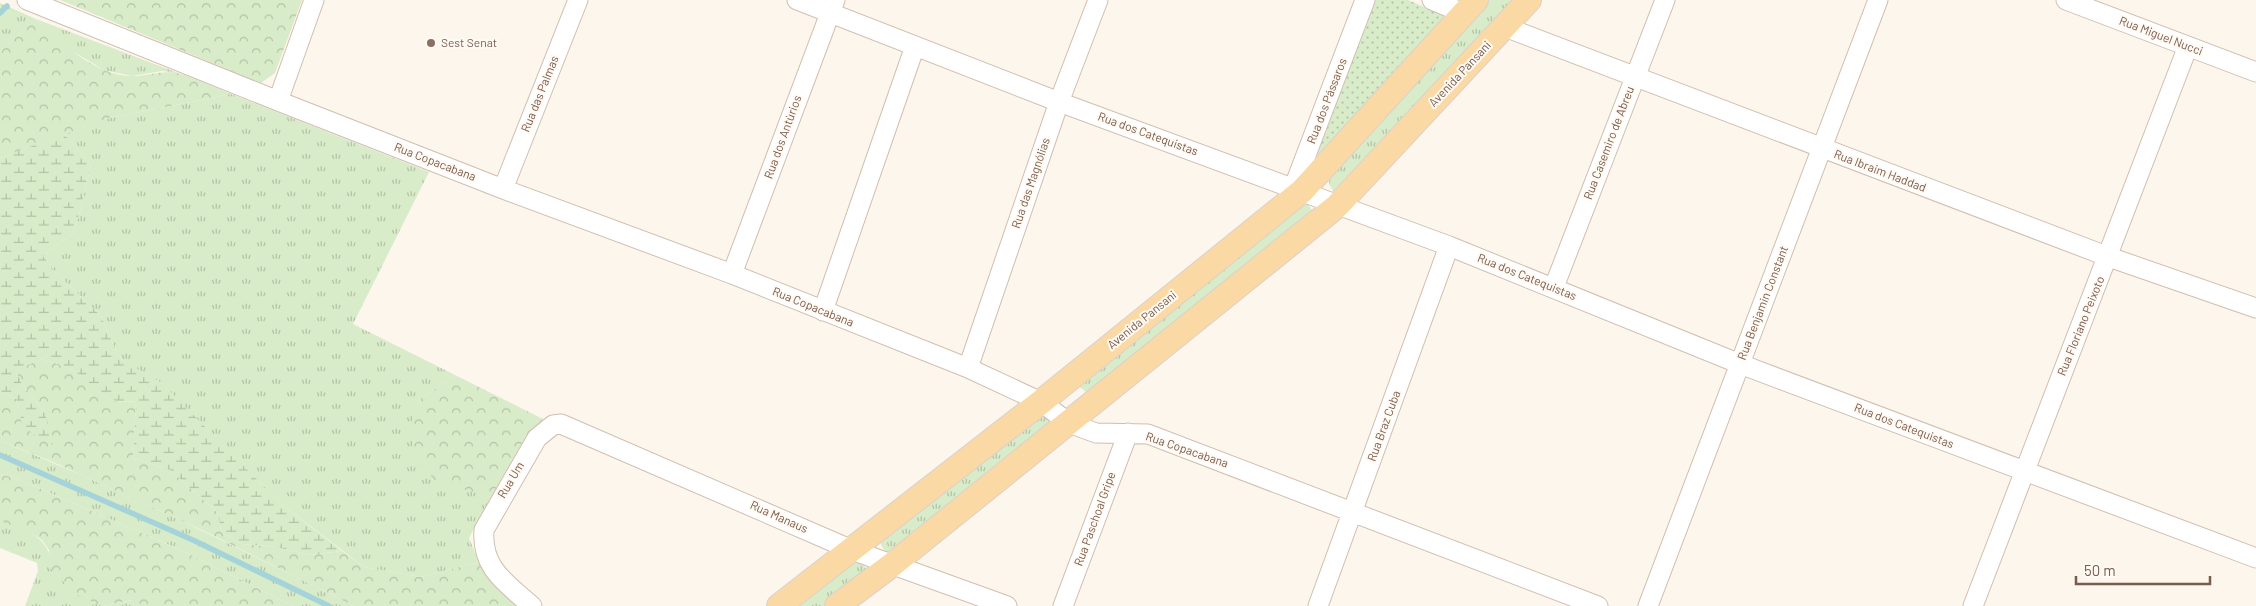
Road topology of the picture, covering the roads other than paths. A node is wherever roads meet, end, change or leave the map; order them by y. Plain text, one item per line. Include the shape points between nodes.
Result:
1 (27, 0) edge
2 (314, 0) edge
3 (578, 0) edge
4 (797, 0) edge
5 (1098, 0) edge
6 (1365, 0) edge
7 (1432, 0) edge
8 (1529, 0) edge
9 (1665, 0) edge
10 (1878, 0) edge
11 (2066, 0) edge
12 (832, 6) edge
13 (2103, 6) edge
14 (1469, 7) edge
15 (1505, 27) junction
16 (915, 46) junction
17 (2188, 46) junction
18 (2256, 72) edge
19 (1635, 77) junction
20 (278, 101) junction
21 (1059, 102) junction
22 (1821, 149) junction
23 (502, 188) junction
24 (1294, 193) junction
25 (1337, 206) junction
26 (1449, 246) junction
27 (2109, 257) junction
28 (732, 274) junction
29 (1554, 287) junction
30 (2256, 308) edge
31 (823, 311) junction
32 (1740, 364) junction
33 (968, 368) junction
34 (1041, 402) junction
35 (1069, 423) junction
36 (553, 424) joint
37 (1128, 432) junction
38 (2024, 472) junction
39 (1354, 511) junction
40 (852, 550) junction
41 (2256, 558) edge
42 (893, 564) junction
43 (532, 606) edge
44 (779, 606) edge
45 (837, 606) edge
46 (1007, 606) edge
47 (1063, 606) edge
48 (1318, 606) edge
49 (1598, 606) edge
50 (1648, 606) edge
51 (1973, 606) edge

1 - 20 street, Rua Copacabana
2 - 20 street
3 - 23 street, Rua das Palmas
4 - 12 street, Rua dos Catequistas
5 - 21 street, Rua das Magnólias
6 - 24 street, Rua dos Pássaros
7 - 14 street
8 - 15 main road, Avenida Pansani
9 - 19 street, Rua Casemiro de Abreu
10 - 22 street, Rua Benjamin Constant
11 - 13 street, Rua Miguel Nucci
12 - 16 street, Rua dos Catequistas
12 - 28 street, Rua dos Antùrios
13 - 17 street, Rua Miguel Nucci
14 - 24 main road, Avenida Pansani
15 - 19 street, Rua Ibraim Haddad
15 - 25 main road, Avenida Pansani
16 - 21 street, Rua dos Catequistas
16 - 31 street
17 - 18 street, Rua Miguel Nucci
17 - 27 street, Rua Floriano Peixoto
19 - 22 street, Rua Ibraim Haddad
19 - 29 street, Rua Casemiro de Abreu
20 - 23 street, Rua Copacabana
21 - 24 street, Rua dos Catequistas
21 - 33 street, Rua das Magnólias
22 - 27 street, Rua Ibraim Haddad
22 - 32 street, Rua Benjamin Constant
23 - 28 street, Rua Copacabana
24 - 25 street, Rua dos Catequistas
24 - 34 main road, Avenida Pansani
25 - 26 street, Rua dos Catequistas
25 - 35 main road, Avenida Pansani
26 - 29 street, Rua dos Catequistas
26 - 39 street, Rua Braz Cuba
27 - 30 street, Rua Ibraim Haddad
27 - 38 street, Rua Floriano Peixoto
28 - 31 street, Rua Copacabana
29 - 32 street, Rua dos Catequistas
31 - 33 street, Rua Copacabana
32 - 38 street, Rua dos Catequistas
32 - 50 street, Rua Benjamin Constant
33 - 34 street, Rua Copacabana
34 - 35 street, Rua Copacabana
34 - 40 main road, Avenida Pansani
35 - 37 street, Rua Copacabana via 1096,433
35 - 42 main road, Avenida Pansani
36 - 40 street, Rua Manaus via 570,427
36 - 43 street, Rua Um via 537,438 484,530 486,559 500,578
37 - 39 street, Rua Copacabana via 1148,434
37 - 47 street, Rua Paschoal Gripe
38 - 41 street, Rua dos Catequistas
38 - 51 street, Rua Floriano Peixoto
39 - 48 street, Rua Braz Cuba
39 - 49 street, Rua Copacabana
40 - 42 street, Rua Manaus
40 - 44 main road, Avenida Pansani
42 - 45 main road, Avenida Pansani
42 - 46 street, Rua Manaus

